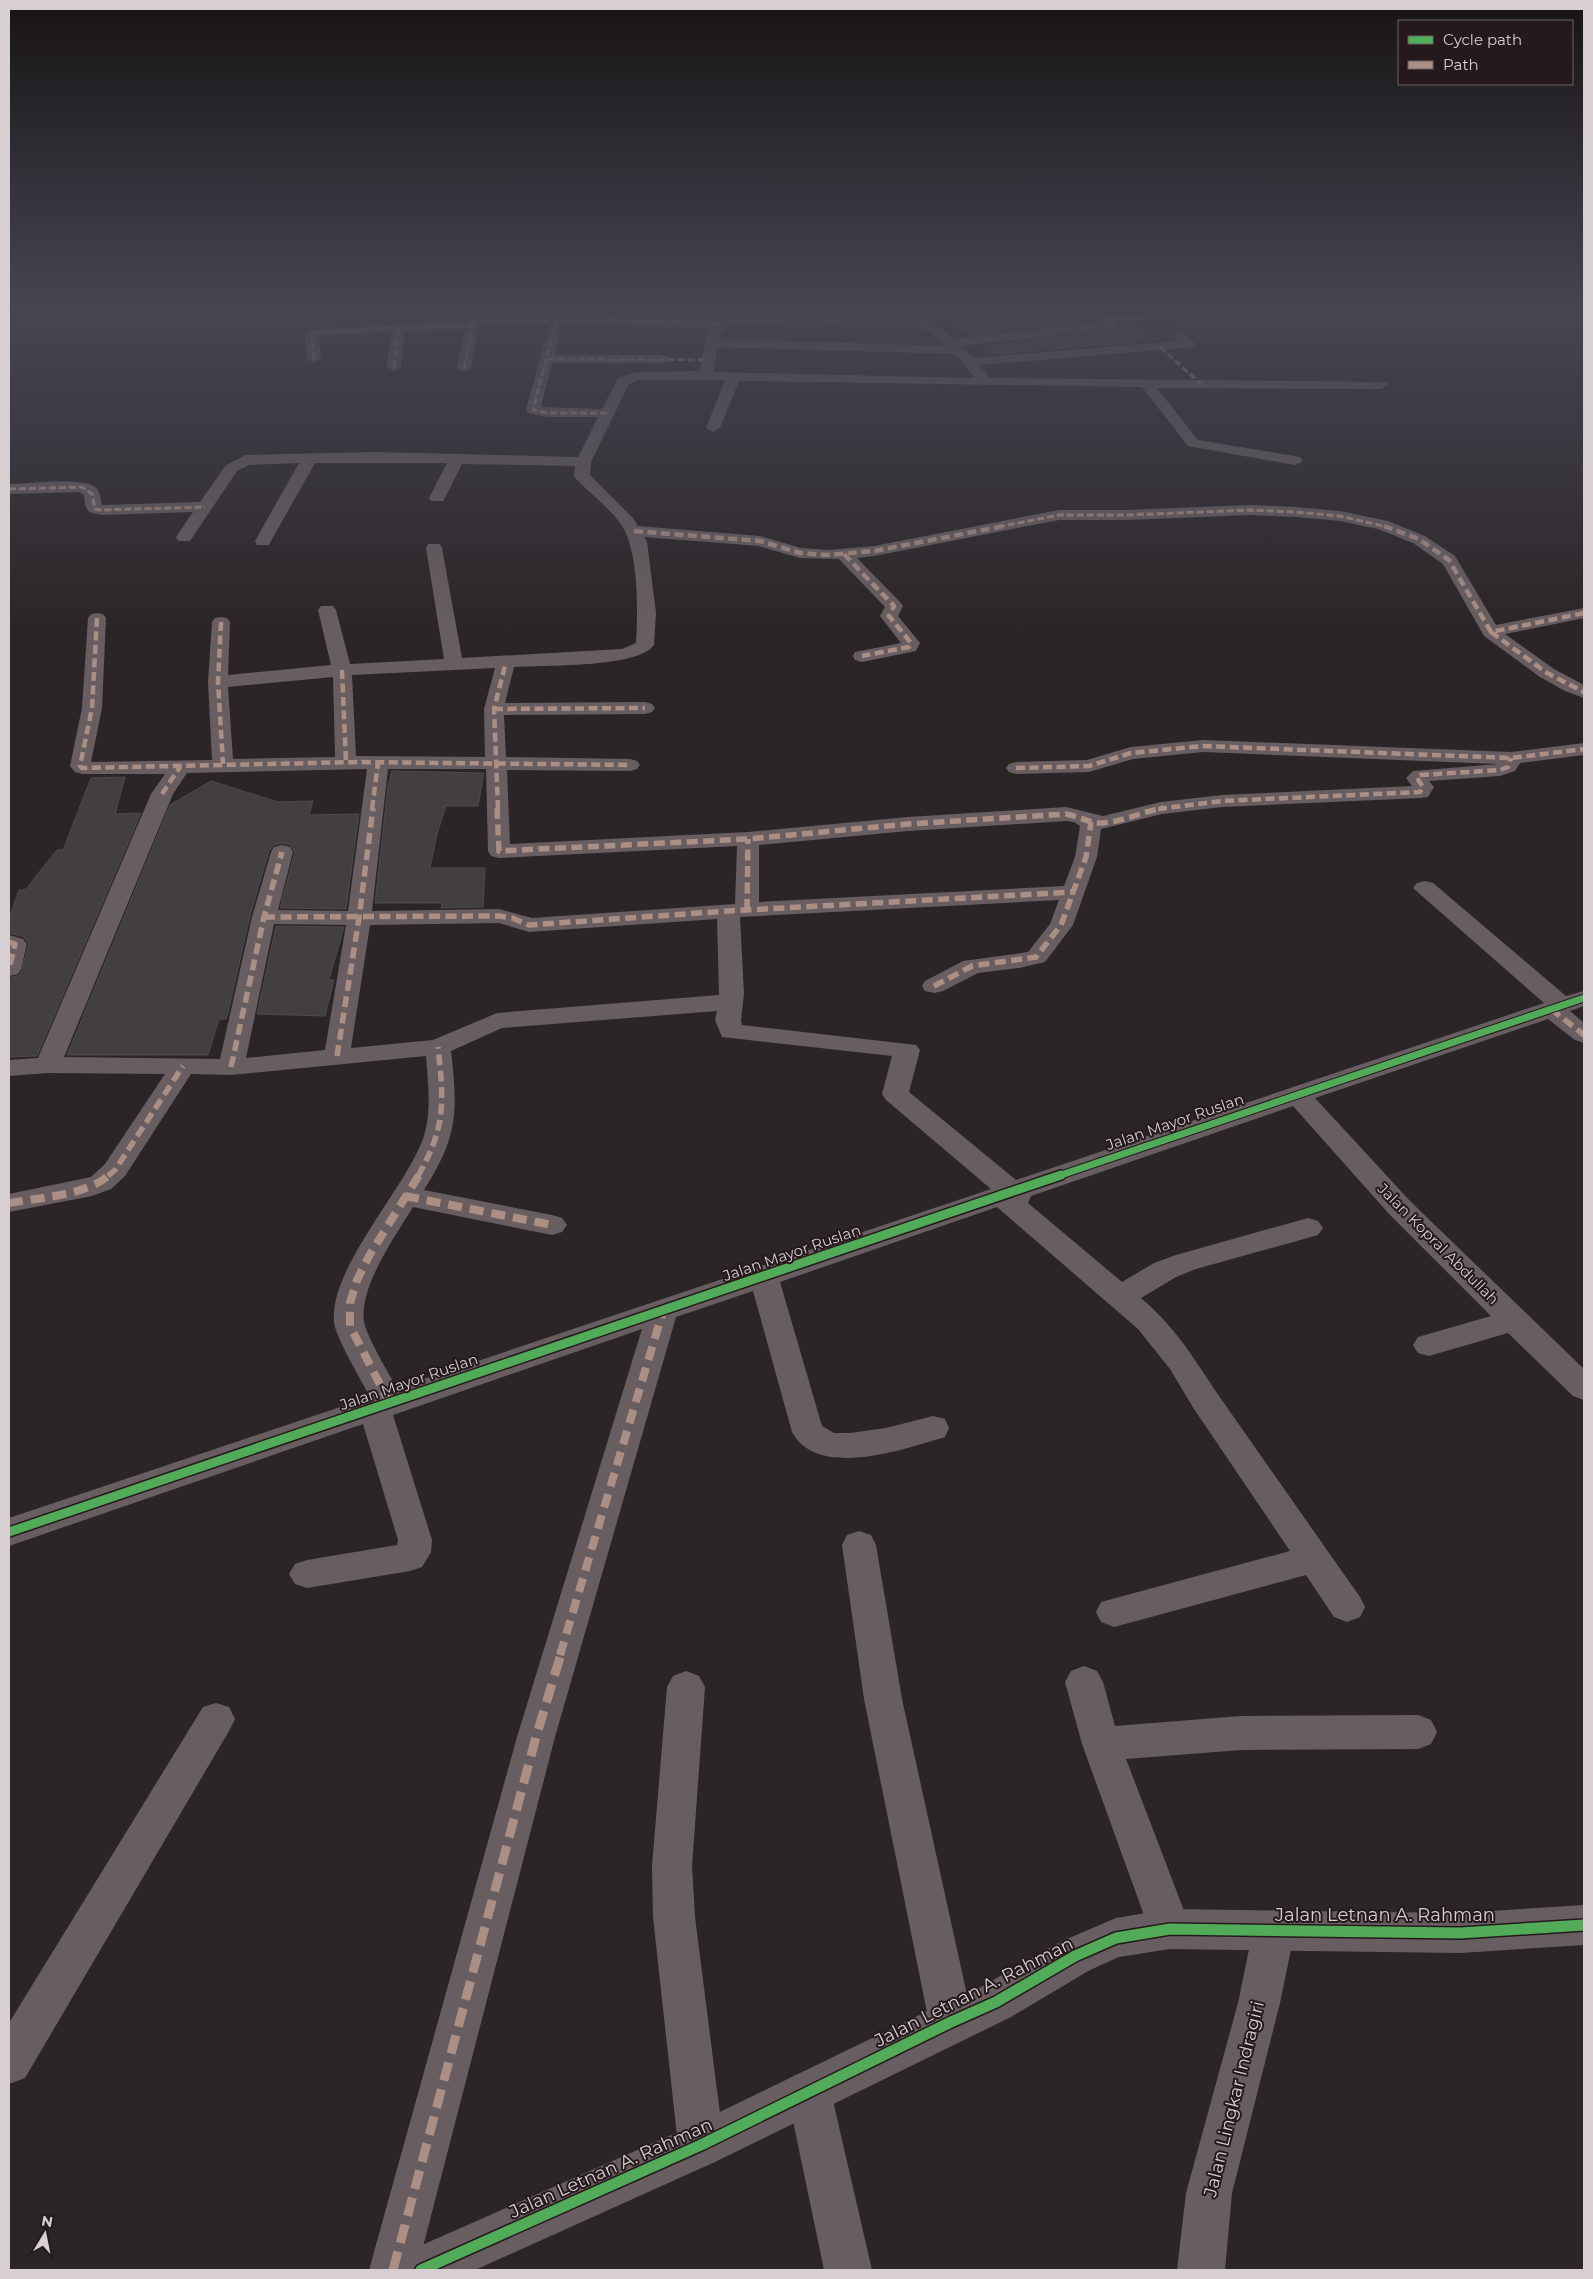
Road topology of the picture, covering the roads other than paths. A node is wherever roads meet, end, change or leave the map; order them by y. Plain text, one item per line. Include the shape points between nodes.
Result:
1 (605, 416) edge
2 (718, 416) edge
3 (1172, 416) edge
4 (713, 428) dead end
5 (310, 458) junction
6 (456, 459) junction
7 (1295, 460) dead end
8 (583, 462) junction
9 (9, 488) edge
10 (436, 498) dead end
11 (205, 507) junction
12 (634, 531) junction
13 (184, 537) dead end
14 (263, 541) dead end
15 (434, 548) dead end
16 (844, 554) junction
17 (327, 610) dead end
18 (1584, 613) edge
19 (98, 618) dead end
20 (222, 622) dead end
21 (1491, 632) junction
22 (862, 656) dead end
23 (506, 662) junction
24 (454, 664) junction
25 (342, 670) junction
26 (218, 682) junction
27 (1584, 692) edge
28 (645, 708) dead end
29 (494, 709) junction
30 (1584, 750) edge
31 (1511, 758) junction
32 (346, 762) junction
33 (378, 763) junction
34 (223, 764) junction
35 (495, 764) junction
36 (630, 765) dead end
37 (180, 767) junction
38 (1016, 768) dead end
39 (1091, 822) junction
40 (748, 839) junction
41 (282, 852) dead end
42 (1425, 888) dead end
43 (1074, 892) junction
44 (737, 911) junction
45 (264, 917) junction
46 (359, 918) junction
47 (9, 942) edge
48 (9, 969) edge
49 (934, 986) dead end
50 (731, 1002) junction
51 (1565, 1004) edge
52 (1584, 1035) edge
53 (438, 1047) junction
54 (337, 1056) junction
55 (48, 1065) junction
56 (183, 1066) junction
57 (230, 1067) junction
58 (9, 1068) edge
59 (1297, 1094) junction
60 (405, 1196) junction
61 (1010, 1197) junction
62 (9, 1202) edge
63 (552, 1225) dead end
64 (1308, 1228) dead end
65 (764, 1277) junction
66 (1120, 1296) junction
67 (663, 1311) junction
68 (1514, 1320) junction
69 (1428, 1345) dead end
70 (1584, 1388) edge
71 (383, 1406) junction
72 (933, 1428) dead end
73 (9, 1532) edge
74 (860, 1544) dead end
75 (1314, 1559) junction
76 (307, 1574) dead end
77 (1347, 1607) dead end
78 (1114, 1612) dead end
79 (1084, 1682) dead end
80 (686, 1687) dead end
81 (216, 1719) dead end
82 (1418, 1732) dead end
83 (1101, 1744) junction
84 (1584, 1925) edge
85 (1170, 1929) junction
86 (1274, 1930) junction
87 (952, 2022) junction
88 (9, 2062) edge
89 (809, 2092) junction
90 (702, 2145) junction
91 (393, 2270) edge
92 (421, 2270) edge
93 (848, 2270) edge
94 (1201, 2270) edge

1 - 8 street
2 - 4 street
3 - 7 street via 1193,443
5 - 6 street
5 - 11 street via 258,458 238,462
5 - 14 street
6 - 8 street
6 - 10 street
8 - 12 street via 582,476 615,507
9 - 11 street via 82,486 91,490 95,509 101,510
11 - 13 street
12 - 16 street via 760,541 800,554
12 - 23 street via 639,542 647,613 646,642 642,649 614,656
15 - 24 street
16 - 21 street via 1080,513 1125,515 1265,510 1313,513 1351,518 1423,541 1451,561
16 - 22 street via 894,606 888,616 912,643 909,647
17 - 25 street
18 - 21 street
19 - 37 street via 92,708 80,766
20 - 26 street
21 - 27 street via 1533,663
23 - 24 street
23 - 29 street
24 - 25 street
25 - 26 street
25 - 32 street
26 - 34 street
28 - 29 street
29 - 35 street
30 - 31 street
31 - 38 street via 1203,746 1131,753 1089,766
31 - 39 street via 1508,766 1500,770 1420,775 1417,778 1423,787 1420,792 1222,801 1161,808 1104,823
32 - 33 street
32 - 34 street
33 - 35 street
33 - 46 street
34 - 37 street
35 - 36 street
35 - 40 street via 499,851
37 - 55 street via 162,794
39 - 40 street via 1066,814
39 - 43 street via 1086,857
40 - 44 street
41 - 45 street
42 - 51 street
43 - 44 street
43 - 49 street via 1061,925 1036,957 972,966
44 - 46 street via 529,925 499,916
44 - 50 street
45 - 46 street
45 - 57 street
46 - 54 street
47 - 48 street via 15,944
50 - 53 street via 497,1021
50 - 61 street via 728,1020 731,1032 907,1050 895,1094
51 - 52 street
51 - 59 street, Jalan Mayor Ruslan
53 - 54 street
53 - 60 street via 443,1104 437,1138
54 - 57 street
55 - 56 street
55 - 58 street
56 - 57 street
56 - 62 street via 115,1170 100,1183
59 - 61 street, Jalan Mayor Ruslan
59 - 68 street, Jalan Kopral Abdullah via 1385,1192
60 - 63 street
60 - 71 street via 363,1267 351,1301 349,1322
61 - 65 street, Jalan Mayor Ruslan
61 - 66 street
64 - 66 street via 1164,1270
65 - 67 street, Jalan Mayor Ruslan
65 - 72 street via 808,1432 814,1439 851,1447
66 - 75 street via 1149,1321 1181,1361
67 - 71 street, Jalan Mayor Ruslan
67 - 91 street via 536,1737
68 - 69 street
68 - 70 street, Jalan Kopral Abdullah
71 - 73 street, Jalan Mayor Ruslan
71 - 76 street via 415,1540 414,1552 410,1557
74 - 87 street via 883,1699
75 - 77 street
75 - 78 street
79 - 83 street
80 - 90 street via 672,1874 674,1917
81 - 88 street
82 - 83 street via 1241,1733
83 - 85 street
84 - 86 street, Jalan Letnan A. Rahman via 1460,1933
85 - 86 street, Jalan Letnan A. Rahman
85 - 87 street, Jalan Letnan A. Rahman via 1116,1938 1075,1956 996,2002
86 - 94 street, Jalan Lingkar Indragiri via 1259,2003 1209,2193
87 - 89 street, Jalan Letnan A. Rahman
89 - 90 street, Jalan Letnan A. Rahman
89 - 93 street
90 - 92 street, Jalan Letnan A. Rahman

